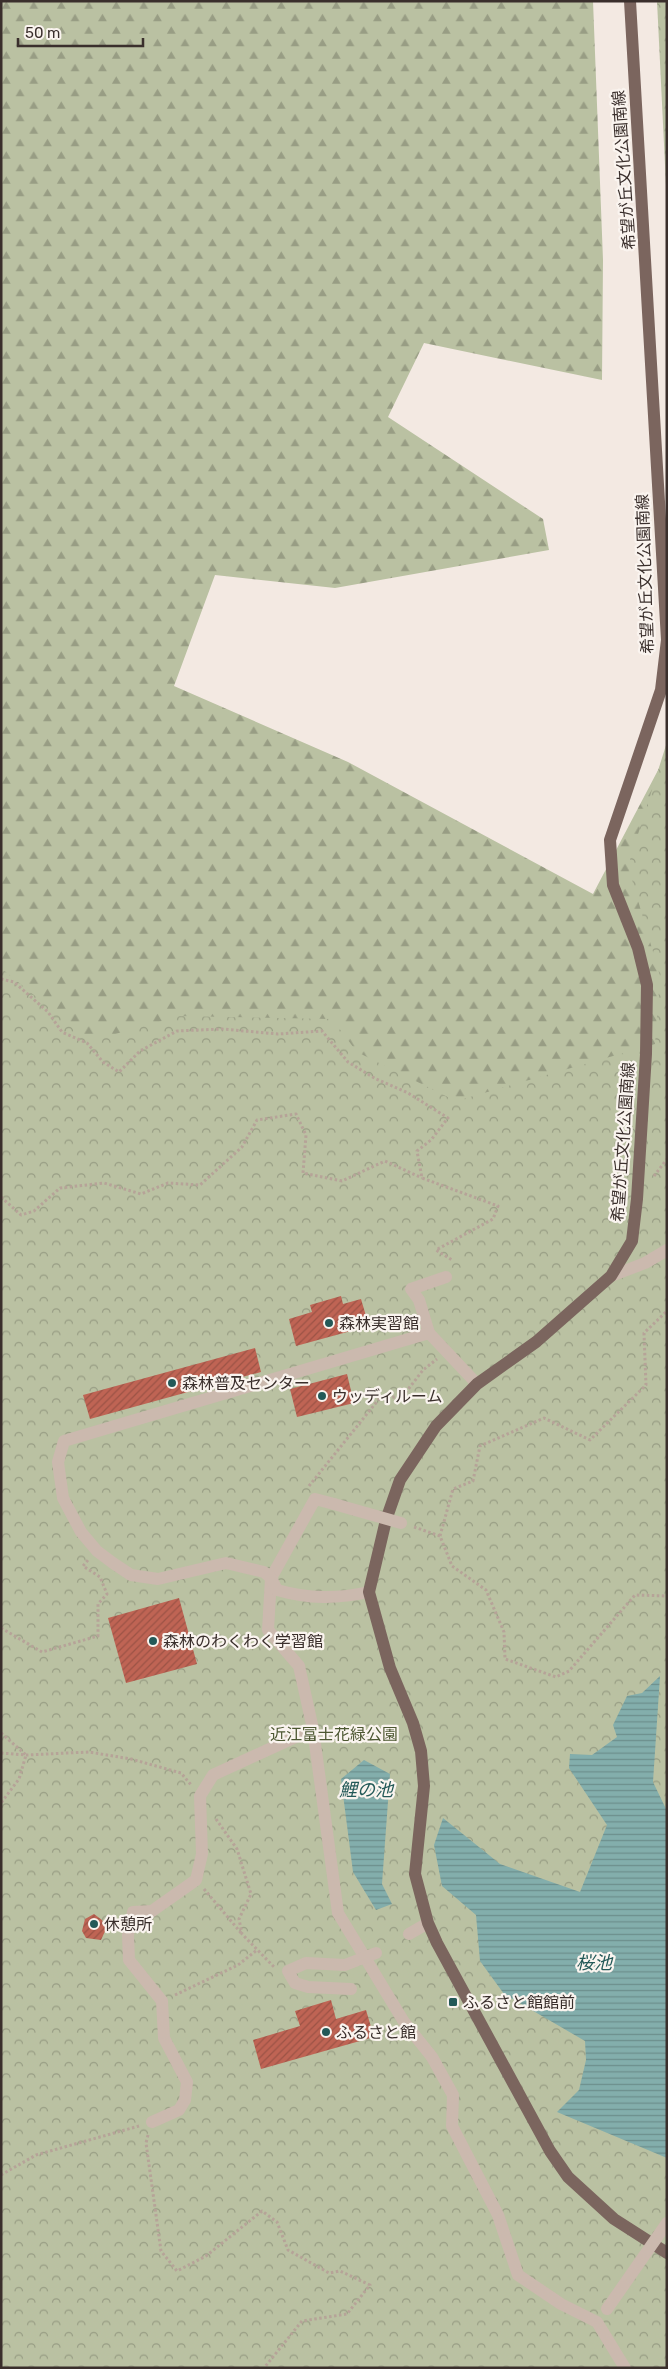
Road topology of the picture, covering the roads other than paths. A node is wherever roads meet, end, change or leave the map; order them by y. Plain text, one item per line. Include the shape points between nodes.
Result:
1 (630, 1) edge
2 (667, 1250) edge
3 (611, 1276) junction
4 (446, 1277) dead end
5 (429, 1333) junction
6 (478, 1384) junction
7 (401, 1523) road end
8 (271, 1578) junction
9 (370, 1592) junction
10 (313, 1729) junction
11 (428, 1923) junction
12 (408, 1934) dead end
13 (371, 1955) junction
14 (351, 1989) dead end
15 (152, 2122) road end
16 (667, 2223) edge
17 (667, 2253) edge
18 (596, 2322) junction
19 (625, 2368) edge

1 - 3 main road, 希望が丘文化公園南線 via 666,640 661,690 610,840 613,884 638,948 647,985 646,1054 632,1241
2 - 3 lane via 645,1263
3 - 6 main road, 希望が丘文化公園南線 via 536,1342
4 - 5 lane via 412,1289 419,1300
5 - 6 lane
5 - 8 lane via 64,1441 58,1462 63,1498 81,1532 97,1551 132,1575 158,1579 226,1563 264,1572
6 - 9 main road, 希望が丘文化公園南線 via 436,1426 400,1480 386,1520
7 - 8 lane, bridge via 315,1499
8 - 9 lane via 277,1590 316,1598
8 - 10 lane via 268,1630 299,1666
9 - 11 main road, 希望が丘文化公園南線 via 390,1668 421,1751 424,1786 415,1874
10 - 13 lane via 338,1913
10 - 15 lane via 213,1775 200,1796 202,1854 196,1880 152,1911 133,1912 127,1948 129,1960 162,2001 164,2038 187,2082 185,2100 179,2110
11 - 12 lane
11 - 17 main road, 希望が丘文化公園南線 via 550,2150 568,2177 614,2219
13 - 14 lane via 345,1965 306,1963 288,1971 295,1984 308,1988
13 - 18 lane via 404,2022 432,2057 453,2095 452,2126 498,2215 518,2275 561,2304
16 - 18 lane, bridge
18 - 19 lane

